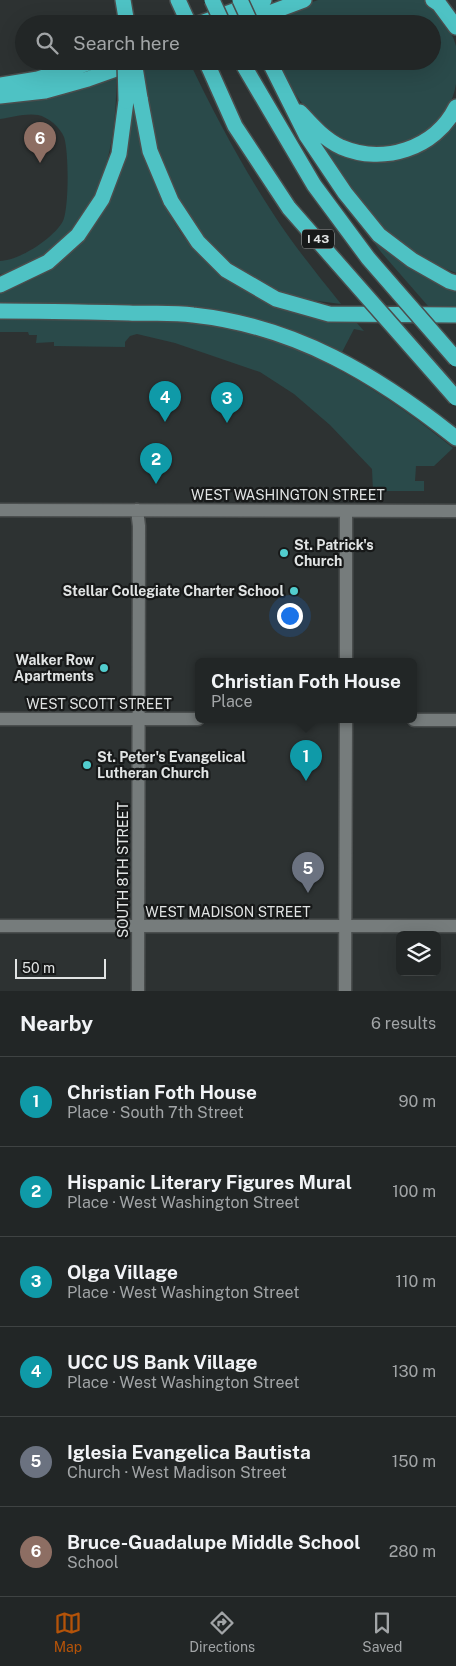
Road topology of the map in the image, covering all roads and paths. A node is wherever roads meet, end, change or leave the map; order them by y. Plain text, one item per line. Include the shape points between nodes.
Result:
1 (178, 0) edge
2 (212, 0) edge
3 (240, 0) edge
4 (264, 0) edge
5 (304, 0) edge
6 (433, 0) edge
7 (123, 1) edge
8 (125, 15) edge
9 (185, 15) edge
10 (219, 15) edge
11 (223, 15) edge
12 (247, 15) edge
13 (264, 15) edge
14 (456, 27) edge
15 (66, 70) edge
16 (112, 70) edge
17 (127, 70) edge
18 (135, 70) edge
19 (210, 70) edge
20 (246, 70) edge
21 (274, 70) edge
22 (0, 84) edge
23 (285, 93) junction
24 (0, 96) edge
25 (133, 99) junction
26 (456, 107) edge
27 (16, 278) junction
28 (0, 279) edge
29 (456, 283) edge
30 (0, 285) edge
31 (0, 311) edge
32 (456, 314) edge
33 (456, 359) edge
34 (456, 398) edge
35 (456, 438) edge
36 (0, 510) edge
37 (137, 510) junction
38 (346, 511) junction
39 (456, 511) edge
40 (346, 658) edge
41 (0, 719) edge
42 (139, 719) junction
43 (195, 719) edge
44 (417, 720) edge
45 (456, 720) edge
46 (346, 723) edge
47 (0, 926) edge
48 (346, 926) junction
49 (456, 926) edge
50 (138, 927) junction
51 (138, 991) edge
52 (345, 991) edge

1 - 9 highway
2 - 10 highway, bridge
3 - 12 highway, bridge
4 - 11 highway
5 - 13 highway
6 - 14 highway
7 - 8 highway
15 - 22 highway via 38,79
16 - 24 highway via 45,91
17 - 25 highway, bridge
18 - 25 highway, bridge
19 - 34 highway, I 43, bridge via 235,126 290,208
20 - 33 highway, I 43, bridge via 314,185 368,258
21 - 23 highway
23 - 26 highway via 317,131 340,146 374,155 392,154 426,140 440,129
23 - 29 highway via 306,135 345,193 379,235 412,260
25 - 27 highway via 119,154 102,199 78,235 48,262
25 - 32 highway via 171,201 198,242 226,270 276,299 329,314
27 - 28 highway
27 - 30 highway
31 - 35 highway via 192,314 265,328 319,349 380,382
36 - 37 street, WEST WASHINGTON STREET
37 - 38 street, WEST WASHINGTON STREET
37 - 42 street, SOUTH 8TH STREET
38 - 39 street, WEST WASHINGTON STREET
38 - 40 street
41 - 42 street, WEST SCOTT STREET
42 - 43 street, WEST SCOTT STREET
42 - 50 street, SOUTH 8TH STREET
44 - 45 street
46 - 48 street
47 - 50 street, WEST MADISON STREET
48 - 49 street, WEST MADISON STREET
48 - 50 street, WEST MADISON STREET
48 - 52 street
50 - 51 street, SOUTH 8TH STREET

